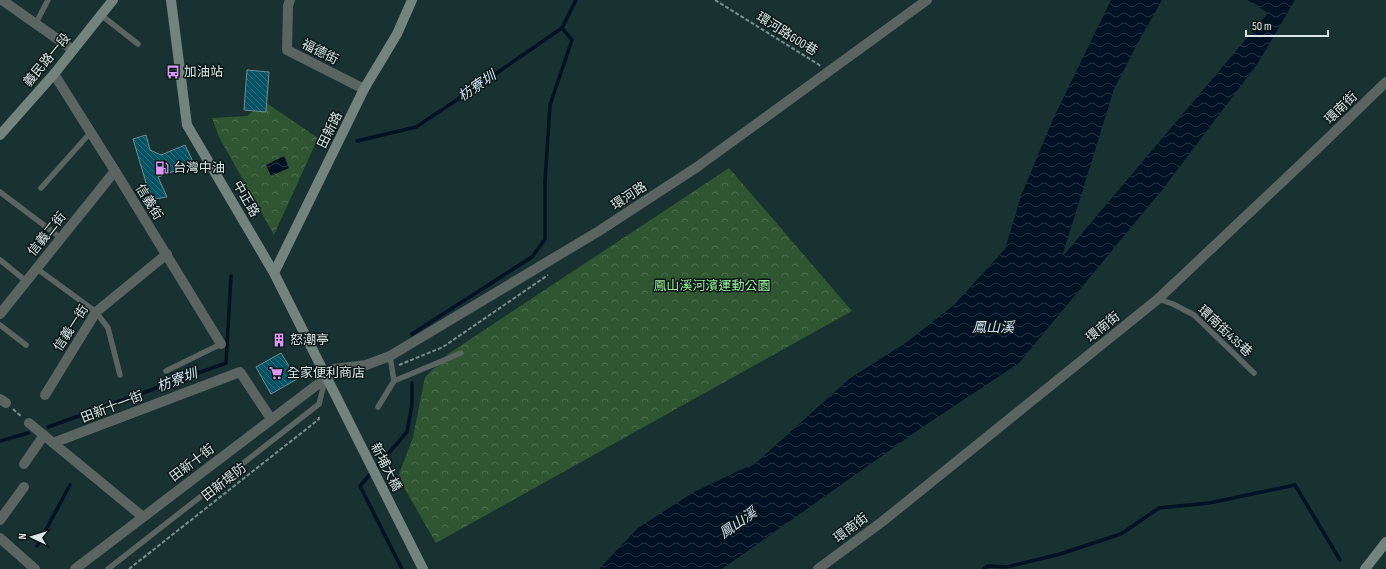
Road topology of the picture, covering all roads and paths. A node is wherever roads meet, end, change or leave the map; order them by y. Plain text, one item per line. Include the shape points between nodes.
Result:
1 (2, 0) edge
2 (48, 0) edge
3 (113, 0) edge
4 (171, 0) edge
5 (290, 0) edge
6 (412, 0) edge
7 (715, 0) edge
8 (927, 0) edge
9 (101, 15) junction
10 (36, 23) junction
11 (138, 44) dead end
12 (73, 50) junction
13 (830, 72) junction
14 (54, 74) junction
15 (1386, 82) edge
16 (364, 89) junction
17 (91, 132) junction
18 (0, 135) edge
19 (115, 171) junction
20 (41, 188) dead end
21 (0, 192) edge
22 (61, 238) junction
23 (167, 254) junction
24 (0, 260) edge
25 (36, 268) junction
26 (274, 273) junction
27 (26, 281) junction
28 (1158, 299) junction
29 (96, 312) junction
30 (0, 314) edge
31 (0, 325) edge
32 (221, 344) joint
33 (26, 345) dead end
34 (460, 353) dead end
35 (390, 356) junction
36 (166, 371) dead end
37 (1254, 373) dead end
38 (120, 375) dead end
39 (326, 378) junction
40 (394, 381) junction
41 (45, 395) dead end
42 (3, 401) edge
43 (319, 404) junction
44 (378, 407) dead end
45 (271, 419) junction
46 (29, 423) joint
47 (44, 435) junction
48 (54, 443) junction
49 (24, 464) dead end
50 (24, 487) dead end
51 (143, 517) junction
52 (0, 520) edge
53 (0, 538) edge
54 (1386, 542) edge
55 (35, 569) edge
56 (75, 569) edge
57 (108, 569) edge
58 (129, 569) edge
59 (423, 569) edge
60 (818, 569) edge
61 (1366, 569) edge

1 - 10 street
2 - 10 lane
3 - 9 main road, 義民路一段
4 - 26 main road, 中正路 via 187,125
5 - 16 street, 福德街 via 287,50
6 - 16 main road, 田新路 via 397,34
7 - 13 path, 環河路600巷
8 - 13 street, 環河路
9 - 11 lane
9 - 12 main road, 義民路一段
10 - 12 street
12 - 14 main road, 義民路一段
13 - 35 street, 環河路 via 697,167 606,227
14 - 17 street, 信義街
14 - 18 main road, 義民路一段
15 - 28 street, 環南街
16 - 26 main road, 田新路
17 - 19 street, 信義街
17 - 20 lane
19 - 22 street, 信義二街
19 - 23 street, 信義街
21 - 22 lane
22 - 25 street, 信義二街
23 - 29 street, 信義一街
23 - 32 street, 信義街
24 - 27 lane
25 - 27 street, 信義二街
25 - 29 lane
26 - 39 main road, 中正路
27 - 30 street, 信義二街
28 - 37 lane, 環南街435巷 via 1194,315
28 - 60 street, 環南街 via 883,520
29 - 38 lane via 108,328
29 - 41 street, 信義一街
31 - 33 lane
32 - 36 lane
34 - 40 lane
35 - 39 street, 環河路 via 366,365 334,370
35 - 40 lane
39 - 43 lane
39 - 45 street, 田新十街
39 - 59 main road, 新埔大橋
40 - 44 lane
42 - 46 path
43 - 57 lane
43 - 58 path, 田新堤防 via 320,419
45 - 48 street, 田新十一街 via 240,372
45 - 51 street, 田新十街
46 - 47 street
47 - 48 street
47 - 49 street
48 - 51 street
50 - 52 street
51 - 56 street, 田新十街
53 - 55 street
54 - 61 main road

